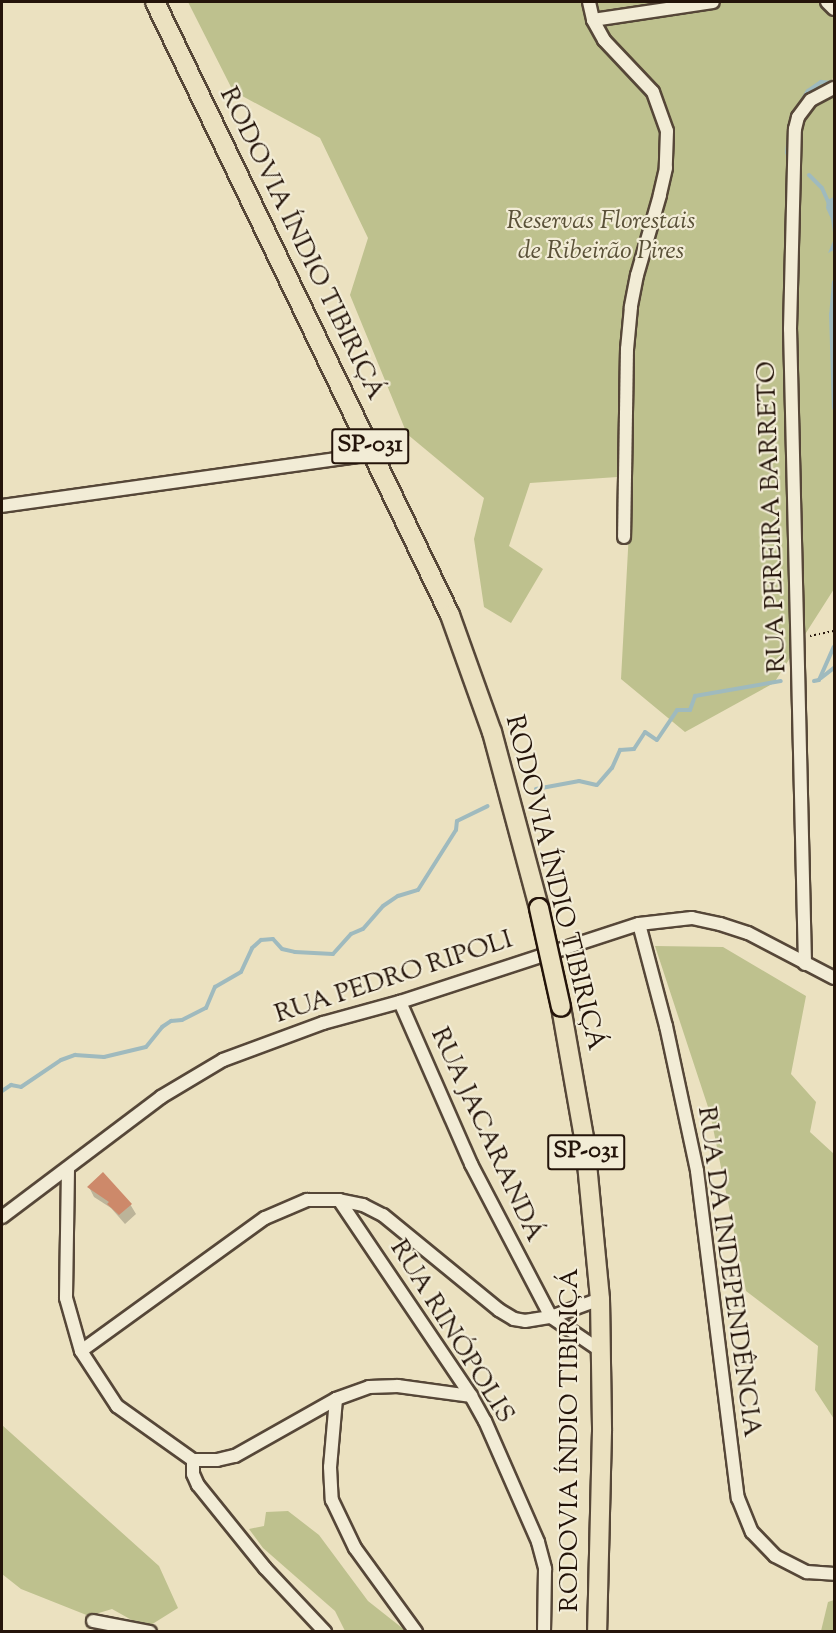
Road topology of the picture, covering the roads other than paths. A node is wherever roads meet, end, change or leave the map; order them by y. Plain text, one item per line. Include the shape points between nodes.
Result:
1 (155, 2) edge
2 (589, 2) edge
3 (713, 2) edge
4 (827, 2) edge
5 (834, 9) edge
6 (593, 20) junction
7 (834, 88) edge
8 (373, 454) junction
9 (2, 506) edge
10 (624, 537) dead end
11 (639, 924) junction
12 (805, 964) junction
13 (834, 978) edge
14 (400, 1002) junction
15 (68, 1169) junction
16 (339, 1200) junction
17 (2, 1217) edge
18 (600, 1299) junction
19 (551, 1317) junction
20 (81, 1351) junction
21 (601, 1351) junction
22 (471, 1396) junction
23 (336, 1399) junction
24 (193, 1460) junction
25 (834, 1574) edge
26 (97, 1622) dead end
27 (150, 1632) edge
28 (325, 1632) edge
29 (416, 1632) edge
30 (544, 1632) edge
31 (597, 1632) edge

1 - 8 highway, RODOVIA ÍNDIO TIBIRIÇÁ / SP-031
2 - 6 street
3 - 6 street
4 - 5 street
6 - 10 street via 615,53 653,92 667,131 666,168 631,307
7 - 12 street, RUA PEREIRA BARRETO via 805,106 795,129 790,329
8 - 9 street
8 - 18 highway, RODOVIA ÍNDIO TIBIRIÇÁ / SP-031, bridge via 428,564 472,671 513,803 561,1007 585,1143
11 - 12 street, RUA PEDRO RIPOLI via 684,918 720,924 748,933
11 - 14 street, RUA PEDRO RIPOLI
11 - 25 street, RUA DA INDEPENDÊNCIA via 697,1171 738,1498 752,1532 775,1556 807,1572
12 - 13 street, RUA PEDRO RIPOLI
14 - 15 street, RUA PEDRO RIPOLI via 323,1023 223,1060 161,1097
14 - 19 street, RUA JACARANDÁ via 476,1174
15 - 17 street, RUA PEDRO RIPOLI
15 - 20 street via 66,1298
16 - 19 street via 363,1205 383,1215 514,1319
16 - 20 street via 307,1200 264,1218
16 - 22 street, RUA RINÓPOLIS
18 - 19 street
18 - 21 highway, RODOVIA ÍNDIO TIBIRIÇÁ / SP-031
19 - 21 street
20 - 24 street via 117,1406
21 - 31 highway, RODOVIA ÍNDIO TIBIRIÇÁ / SP-031
22 - 23 street via 382,1386
22 - 30 street, RUA RINÓPOLIS via 538,1542 545,1569
23 - 24 street via 235,1456
23 - 29 street via 330,1467 332,1500 355,1548
24 - 28 street via 198,1485 265,1568
26 - 27 street

